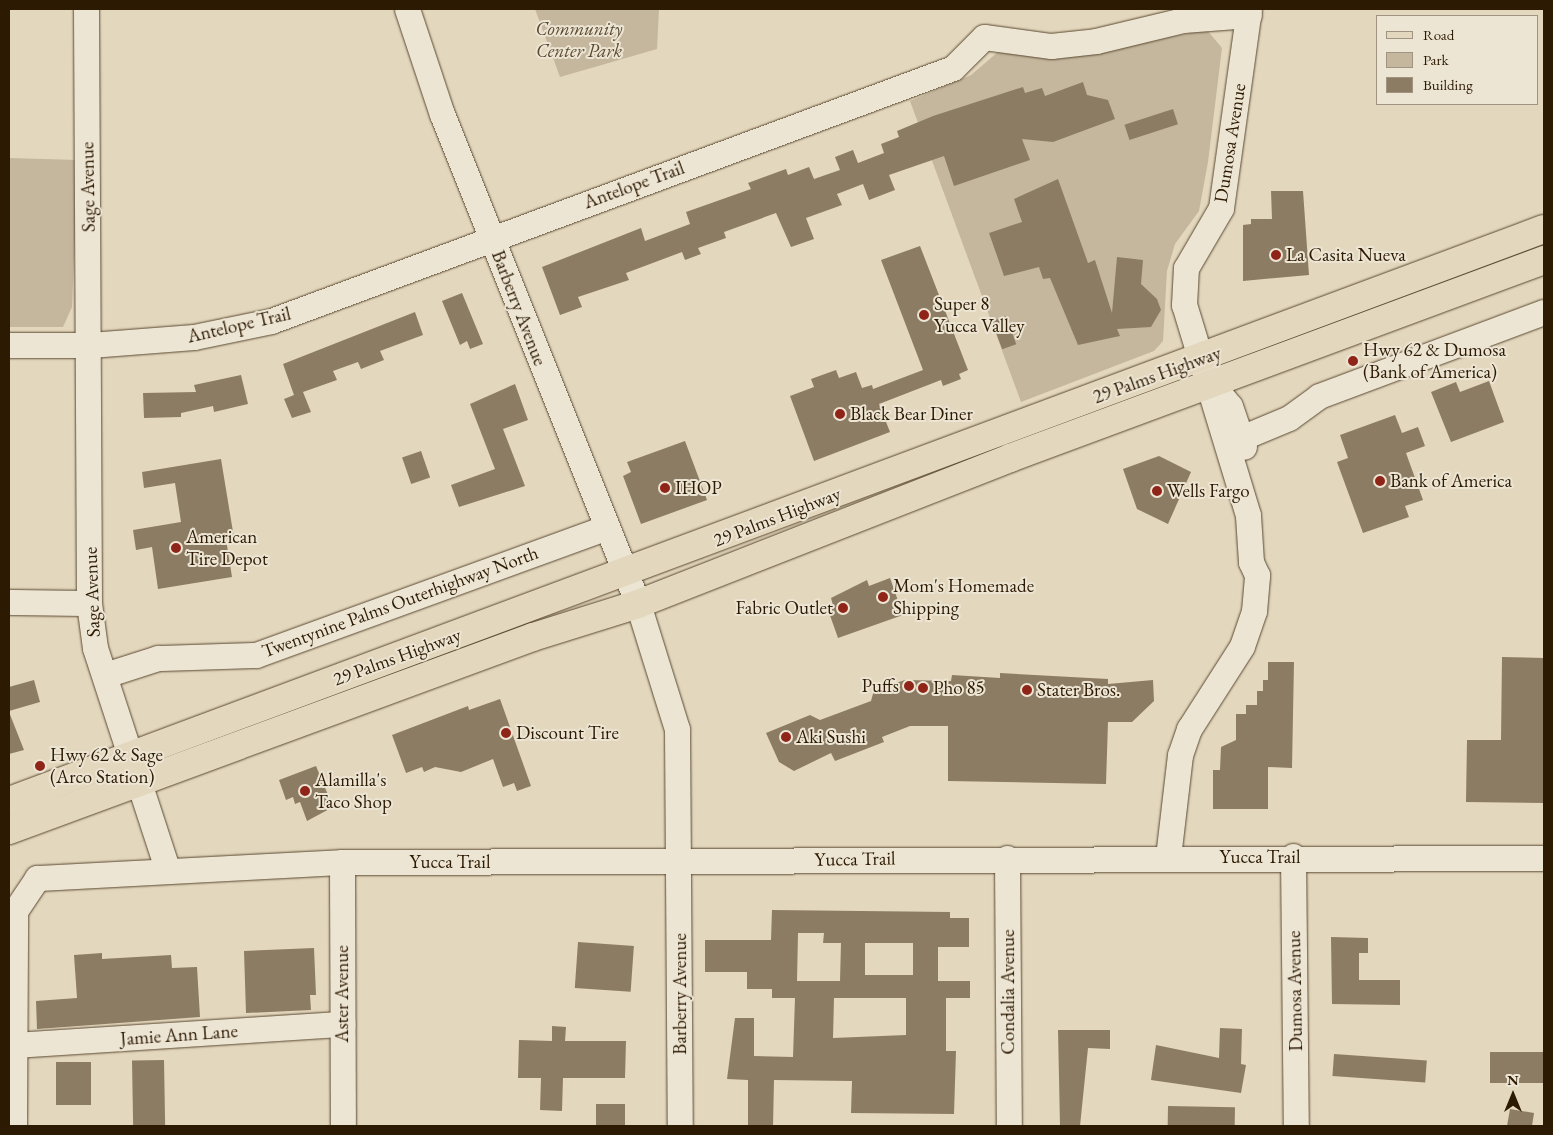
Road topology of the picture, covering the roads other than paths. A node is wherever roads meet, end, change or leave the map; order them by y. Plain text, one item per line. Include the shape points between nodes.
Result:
1 (86, 9) edge
2 (407, 9) edge
3 (1249, 12) edge
4 (1544, 229) edge
5 (492, 238) junction
6 (1544, 260) edge
7 (1544, 312) edge
8 (9, 345) edge
9 (90, 345) junction
10 (1202, 359) junction
11 (1212, 384) junction
12 (1241, 438) junction
13 (606, 528) junction
14 (624, 575) junction
15 (1256, 575) junction
16 (9, 602) edge
17 (89, 603) junction
18 (638, 604) junction
19 (104, 675) junction
20 (130, 755) junction
21 (140, 785) junction
22 (9, 801) edge
23 (9, 830) edge
24 (1293, 856) junction
25 (1168, 857) junction
26 (1007, 858) junction
27 (1544, 858) edge
28 (680, 861) junction
29 (342, 862) junction
30 (167, 868) junction
31 (342, 1024) junction
32 (15, 1045) junction
33 (14, 1126) edge
34 (343, 1126) edge
35 (680, 1126) edge
36 (1009, 1126) edge
37 (1296, 1126) edge

1 - 9 street, Sage Avenue
2 - 5 street, Barberry Avenue via 442,114
3 - 5 street, Antelope Trail via 1183,20 1096,41 1051,46 984,37 952,68
3 - 10 street, Dumosa Avenue via 1222,208 1186,268 1184,305
4 - 10 main road, 29 Palms Highway
5 - 9 street, Antelope Trail via 271,321 194,337
5 - 13 street, Barberry Avenue
6 - 11 main road, 29 Palms Highway
7 - 12 street via 1319,396 1289,418
8 - 9 street, Antelope Trail
9 - 17 street, Sage Avenue
10 - 11 street, Dumosa Avenue
10 - 14 main road, 29 Palms Highway
11 - 12 street, Dumosa Avenue via 1230,406
11 - 15 street, Dumosa Avenue via 1214,412 1248,516 1251,562
11 - 18 main road, 29 Palms Highway
12 - 15 street, Dumosa Avenue via 1264,539 1265,565
13 - 14 street, Barberry Avenue
13 - 19 street, Twentynine Palms Outerhighway North via 256,655 158,658
14 - 18 street, Barberry Avenue
14 - 20 main road, 29 Palms Highway
15 - 25 street, Dumosa Avenue via 1254,611 1242,646 1200,706 1180,755
16 - 17 street
17 - 19 street, Sage Avenue via 95,648
18 - 21 main road, 29 Palms Highway via 532,637
18 - 28 street, Barberry Avenue via 677,729
19 - 20 street, Sage Avenue
20 - 21 street, Sage Avenue
20 - 22 main road, 29 Palms Highway
21 - 23 main road, 29 Palms Highway
21 - 30 street, Sage Avenue
24 - 25 street, Yucca Trail
24 - 27 street, Yucca Trail
24 - 37 street, Dumosa Avenue
25 - 26 street, Yucca Trail
26 - 28 street, Yucca Trail
26 - 36 street, Condalia Avenue
28 - 29 street, Yucca Trail
28 - 35 street, Barberry Avenue
29 - 30 street, Yucca Trail
29 - 31 street, Aster Avenue
30 - 32 street via 37,878 23,893 15,911
31 - 32 street, Jamie Ann Lane
31 - 34 street, Aster Avenue
32 - 33 street

